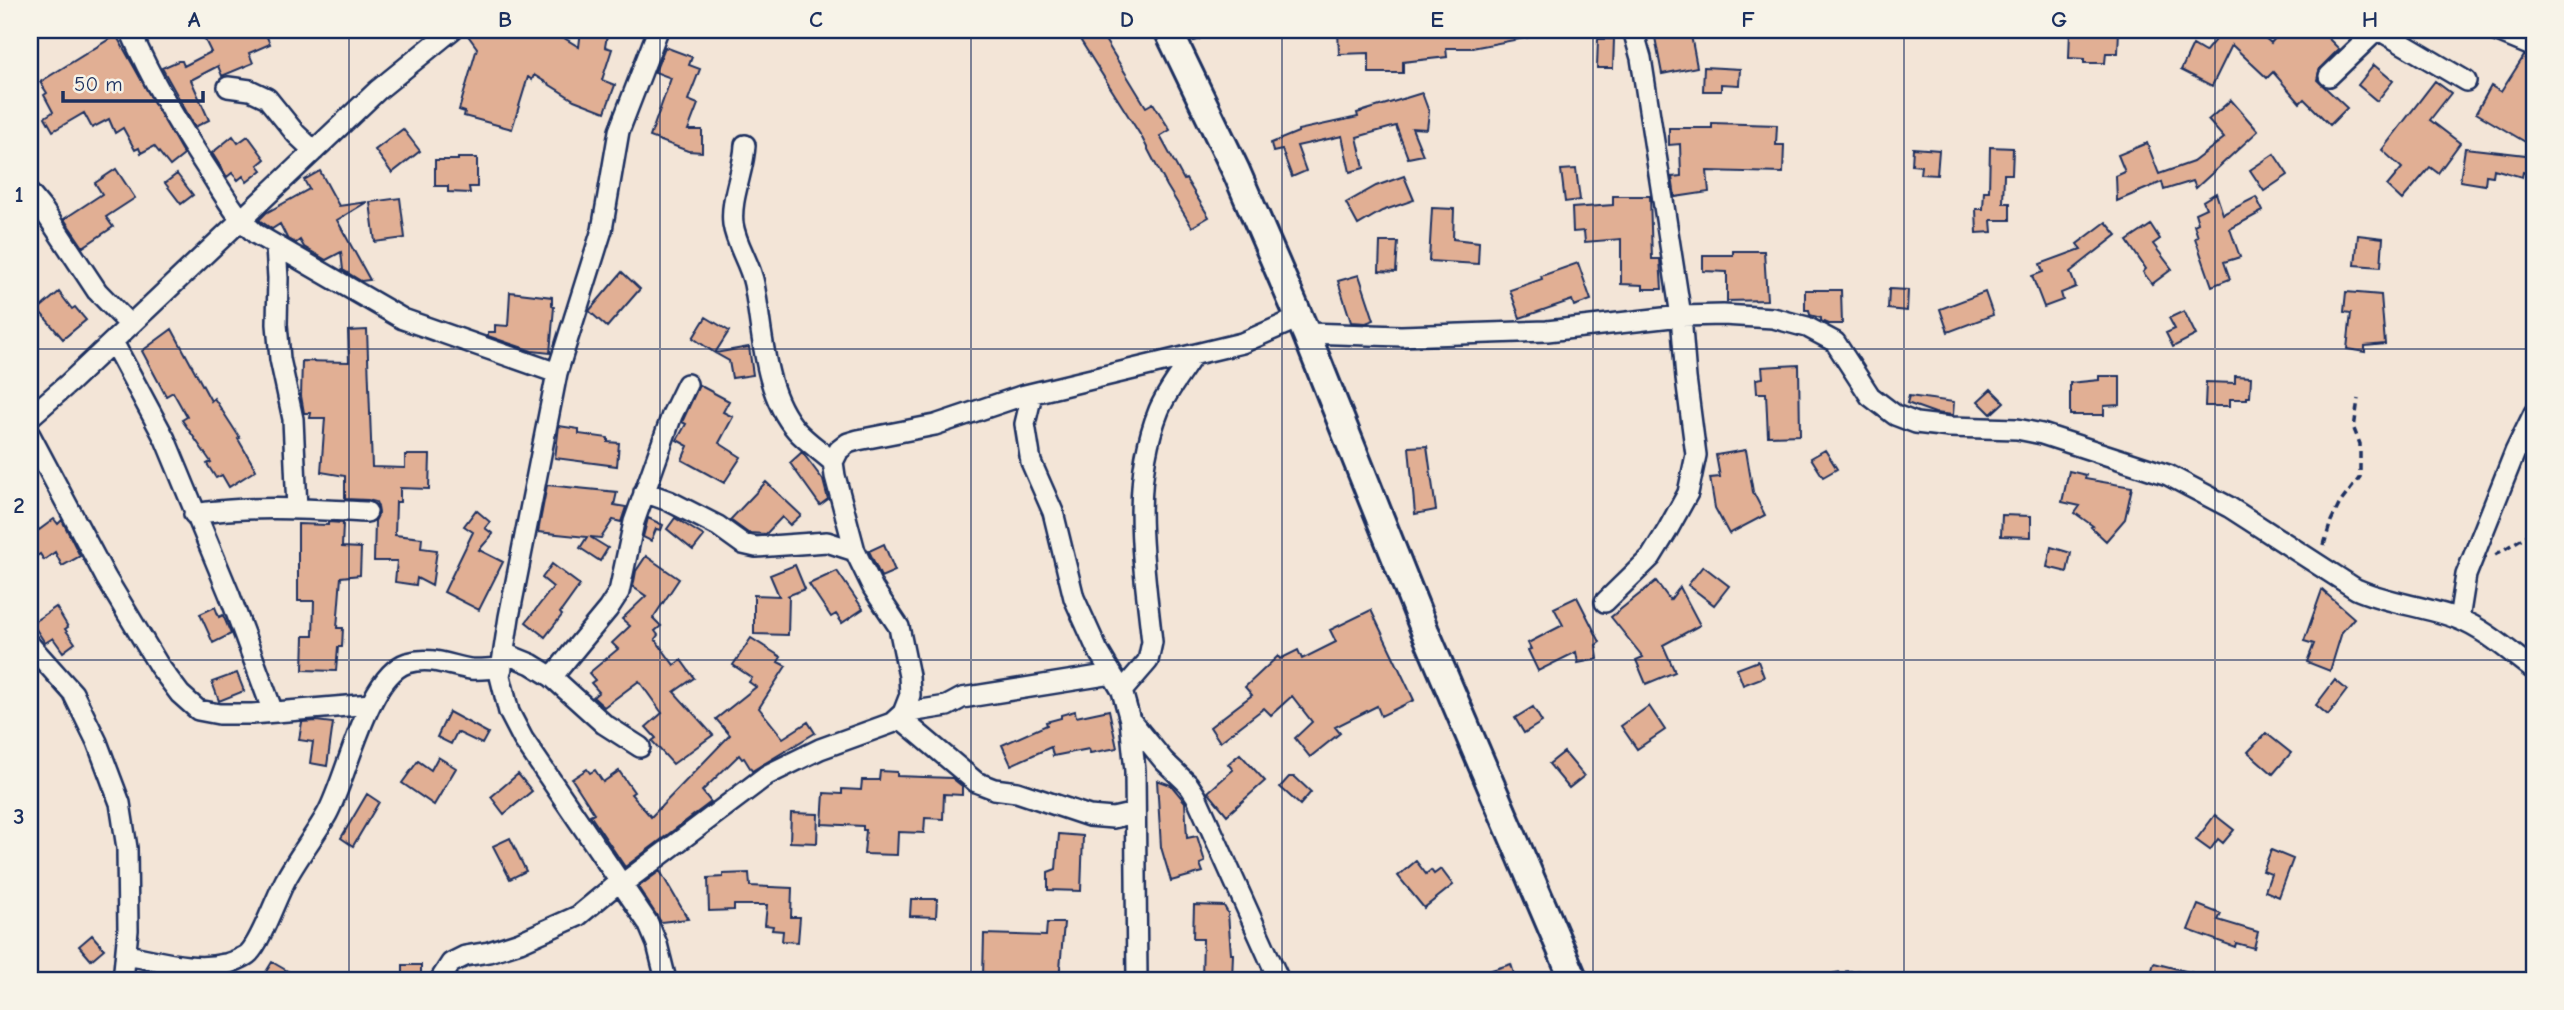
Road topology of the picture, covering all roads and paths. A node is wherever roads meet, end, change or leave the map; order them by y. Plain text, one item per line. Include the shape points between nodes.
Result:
1 (130, 30) edge
2 (452, 30) edge
3 (658, 30) edge
4 (1633, 30) edge
5 (2378, 30) edge
6 (2493, 30) edge
7 (1176, 31) edge
8 (2534, 47) edge
9 (2329, 76) dead end
10 (2466, 81) dead end
11 (228, 87) dead end
12 (745, 145) dead end
13 (314, 151) junction
14 (30, 194) edge
15 (241, 221) junction
16 (276, 247) junction
17 (1681, 316) junction
18 (130, 325) junction
19 (1302, 326) junction
20 (113, 342) junction
21 (1193, 355) junction
22 (557, 373) junction
23 (687, 384) dead end
24 (1031, 394) junction
25 (2358, 399) dead end
26 (2534, 413) edge
27 (30, 417) edge
28 (30, 435) edge
29 (834, 462) junction
30 (645, 492) junction
31 (297, 509) junction
32 (367, 512) dead end
33 (194, 514) junction
34 (2534, 531) edge
35 (855, 551) junction
36 (2322, 568) junction
37 (2468, 570) junction
38 (1605, 602) dead end
39 (2459, 619) junction
40 (30, 645) edge
41 (503, 661) junction
42 (2534, 670) edge
43 (552, 677) junction
44 (1117, 682) junction
45 (371, 704) junction
46 (273, 712) junction
47 (901, 715) junction
48 (1130, 720) junction
49 (640, 747) dead end
50 (1135, 813) junction
51 (620, 884) junction
52 (125, 955) junction
53 (123, 980) edge
54 (440, 980) edge
55 (666, 980) edge
56 (1137, 980) edge
57 (1279, 980) edge
58 (1574, 980) edge
59 (1810, 980) edge
60 (1892, 980) edge

1 - 15 street via 189,141
2 - 13 street via 378,90
3 - 22 street via 618,131 602,230
4 - 17 street
5 - 9 street
5 - 10 street
6 - 8 street
7 - 19 main road
11 - 13 street via 250,90 267,99
12 - 29 street via 733,224 754,283 772,383 797,431
13 - 15 street
14 - 18 street via 97,291
15 - 16 street
15 - 18 street
16 - 22 street via 403,319
16 - 31 street via 277,324 293,419
17 - 19 street via 1547,331 1401,336
17 - 36 street via 1773,318 1815,330 1835,342 1870,396 1895,415 1939,426 2042,434 2168,475 2230,508
17 - 38 street via 1696,455 1688,493 1651,557
18 - 20 street
19 - 21 street
19 - 58 main road via 1425,631
20 - 27 street
20 - 33 street via 165,439
21 - 24 street
21 - 44 street via 1160,408 1146,450 1140,507 1152,642 1148,661
22 - 41 street
23 - 30 street
24 - 29 street via 935,425 848,443
24 - 44 street via 1025,424 1031,462 1053,512 1074,598
25 - 36 path via 2354,429 2360,444 2360,477 2331,521
26 - 37 street
28 - 46 street via 106,578 180,694 198,710
29 - 35 street
30 - 35 street via 718,526 743,544 827,542
30 - 43 street via 619,592
31 - 32 street
31 - 33 street
33 - 46 street
34 - 37 path
35 - 47 street via 899,627 905,648 910,685 908,704
36 - 39 street via 2367,594
37 - 39 street
39 - 42 street
40 - 52 street via 73,693 120,803 127,848
41 - 43 street via 531,664
41 - 45 street via 471,669 440,660 406,663 391,672
41 - 51 street via 500,676 509,712
43 - 49 street via 604,724
44 - 47 street via 962,698 947,706
44 - 48 street
45 - 46 street
45 - 52 street via 328,813 285,880 249,953 226,964 194,967
47 - 50 street via 976,782 1089,816 1114,818
47 - 51 street via 892,723 820,749 767,775
48 - 50 street
48 - 57 street via 1196,796
50 - 56 street
51 - 54 street via 578,916 520,942 465,956 451,964
51 - 55 street via 648,923
52 - 53 street
59 - 60 path via 1873,971

